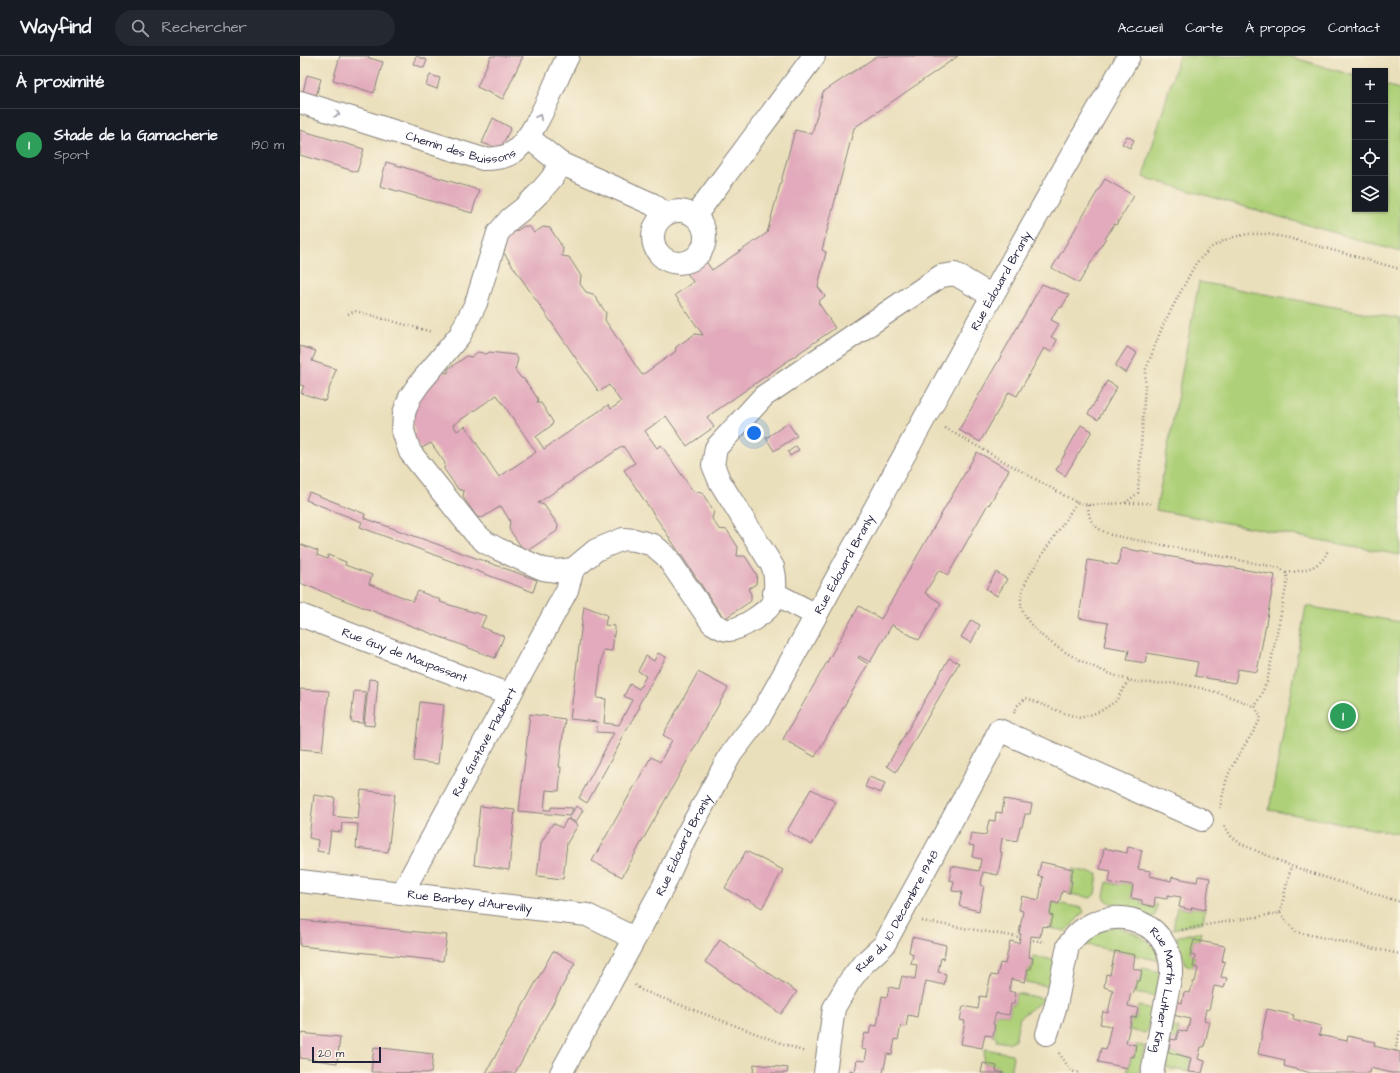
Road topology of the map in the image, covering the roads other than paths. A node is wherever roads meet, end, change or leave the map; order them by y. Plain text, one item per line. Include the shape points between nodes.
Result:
1 (568, 56) edge
2 (814, 56) edge
3 (1129, 56) edge
4 (300, 102) edge
5 (528, 137) junction
6 (560, 163) junction
7 (666, 214) junction
8 (695, 216) junction
9 (992, 296) junction
10 (573, 568) junction
11 (774, 593) junction
12 (300, 615) edge
13 (816, 615) junction
14 (510, 695) junction
15 (1215, 818) road end
16 (300, 881) edge
17 (402, 893) junction
18 (634, 938) junction
19 (1047, 1034) road end
20 (826, 1066) edge
21 (561, 1073) edge
22 (1152, 1073) edge

5 -> 1 street, Chemin des Buissons
2 - 8 street
3 - 9 street, Rue Édouard Branly
4 -> 5 street, Chemin des Buissons via 483,160 495,160 514,152
5 - 6 street
6 - 7 street via 652,204
6 - 10 street via 540,192 498,233 476,303 460,335 410,397 404,413 403,431 410,452 474,532 485,542 543,569 557,571
7 - 8 street via 681,211
7 - 8 street via 655,227 652,235 653,244 663,258 679,263 695,258 704,244 704,229
9 - 11 street via 956,274 941,276 764,396 716,448 713,465 720,482 773,567 776,578
9 - 13 street, Rue Édouard Branly
10 - 11 street via 596,550 623,539 653,545 666,556 712,623 730,630 739,628 764,612 772,603
10 - 14 street, Rue Gustave Flaubert via 567,590
11 - 13 street
12 - 14 street, Rue Guy de Maupassant
13 - 18 street, Rue Édouard Branly via 761,715 731,754
14 - 17 street, Rue Gustave Flaubert
15 - 20 street, Rue du 10 Décembre 1948 via 999,730 884,945 862,965 834,1008
16 - 17 street, Rue Barbey d'Aurevilly
17 - 18 street, Rue Barbey d'Aurevilly via 587,915
18 - 21 street, Rue Édouard Branly
19 - 22 street, Rue Martin Luther King via 1056,1005 1068,946 1078,932 1093,923 1110,918 1118,917 1144,923 1158,936 1167,950 1171,966

